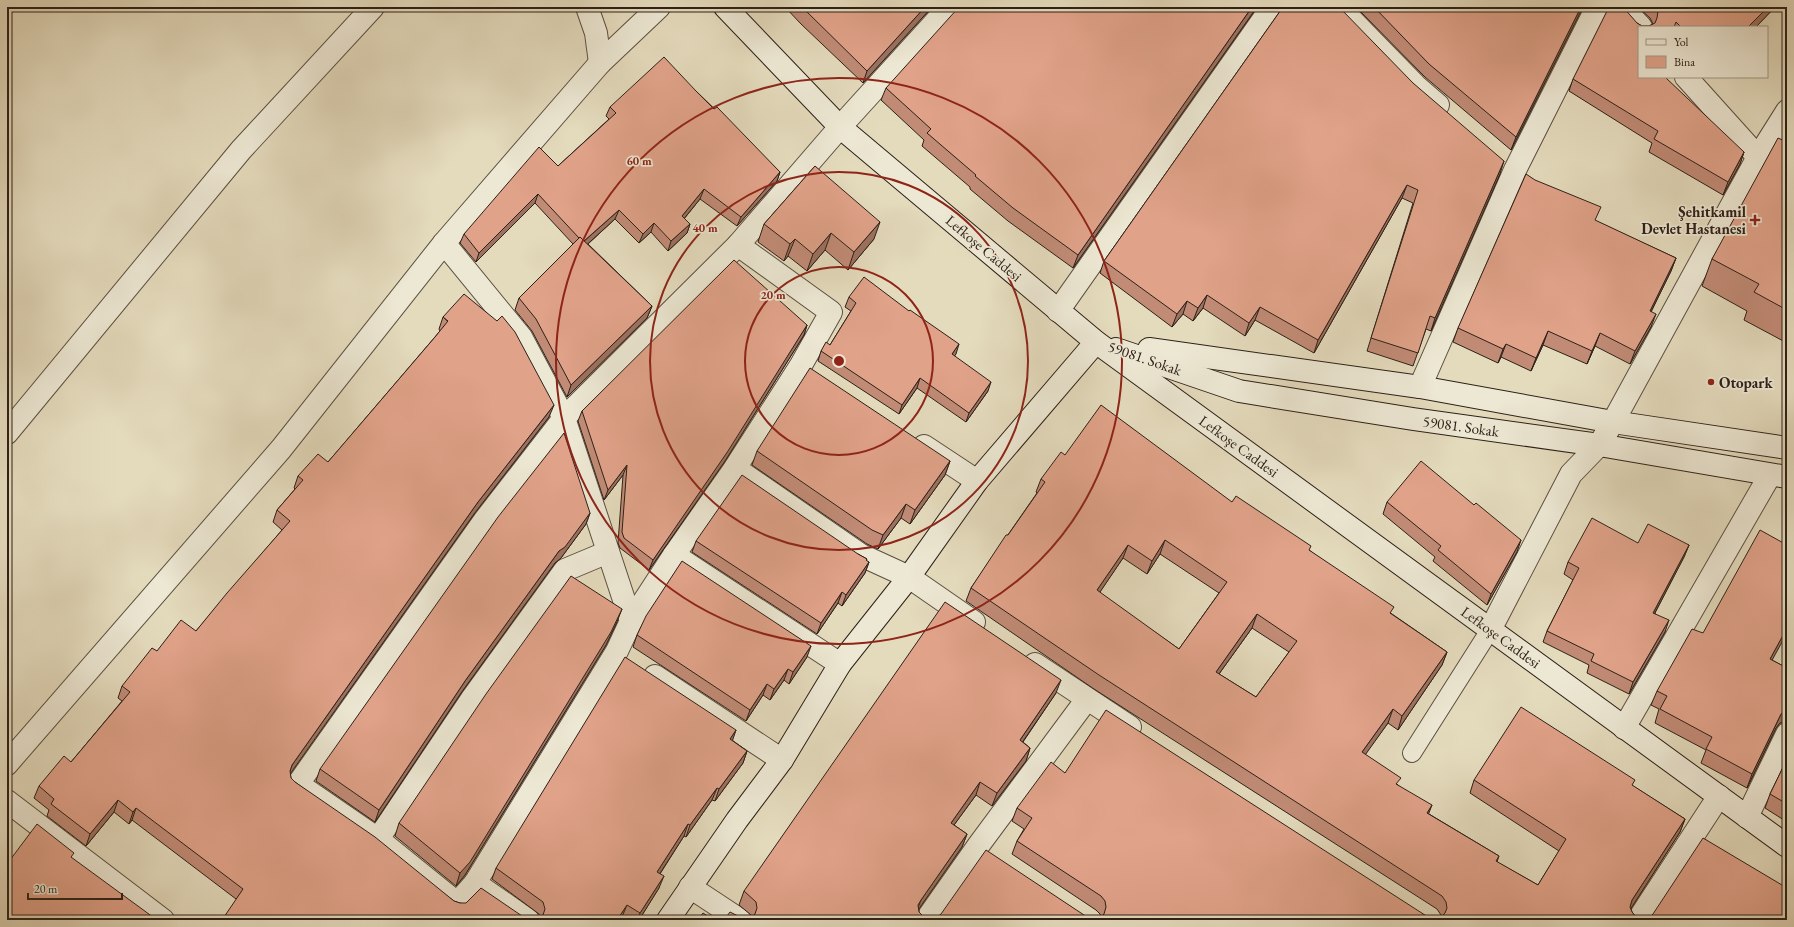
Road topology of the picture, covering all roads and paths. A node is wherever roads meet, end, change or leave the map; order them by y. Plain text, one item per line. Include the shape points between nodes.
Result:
1 (373, 7) edge
2 (587, 7) edge
3 (659, 7) edge
4 (725, 7) edge
5 (949, 7) edge
6 (1272, 7) edge
7 (1339, 7) edge
8 (1597, 7) edge
9 (1622, 7) edge
10 (1640, 26) edge
11 (600, 63) junction
12 (1687, 78) edge
13 (1787, 111) edge
14 (1451, 116) edge
15 (840, 127) junction
16 (1498, 155) edge
17 (1758, 157) junction
18 (1515, 170) junction
19 (444, 243) junction
20 (738, 245) junction
21 (1058, 311) junction
22 (1096, 342) junction
23 (801, 365) junction
24 (821, 378) edge
25 (1420, 387) junction
26 (564, 418) junction
27 (1613, 422) junction
28 (7, 433) edge
29 (906, 434) edge
30 (1599, 446) junction
31 (1787, 448) edge
32 (735, 468) junction
33 (1779, 476) edge
34 (977, 481) junction
35 (608, 552) junction
36 (674, 554) junction
37 (909, 577) junction
38 (631, 621) junction
39 (1490, 630) junction
40 (988, 631) edge
41 (617, 652) junction
42 (1021, 654) edge
43 (840, 664) junction
44 (1087, 700) junction
45 (1624, 728) junction
46 (1787, 734) edge
47 (1146, 738) edge
48 (1412, 753) dead end
49 (782, 760) junction
50 (7, 764) edge
51 (1719, 796) junction
52 (7, 801) edge
53 (1747, 817) junction
54 (378, 839) junction
55 (978, 846) junction
56 (1787, 846) edge
57 (998, 859) edge
58 (475, 883) junction
59 (690, 887) junction
60 (163, 920) edge
61 (528, 920) edge
62 (668, 920) edge
63 (740, 920) edge
64 (926, 920) edge
65 (1638, 920) edge

1 - 28 street via 241,150
2 - 11 street via 596,33
3 - 11 street
4 - 15 street, Lefkoşe Caddesi
5 - 15 street
6 - 21 street
7 - 14 street via 1416,86
8 - 18 street
9 - 10 street
11 - 19 street
12 - 17 street
13 - 17 street
15 - 20 street
15 - 21 street, Lefkoşe Caddesi
16 - 18 street
17 - 27 street
18 - 25 street
19 - 26 street via 520,337
19 - 50 street via 281,449
20 - 23 street via 831,312
20 - 26 street
21 - 22 street, Lefkoşe Caddesi
22 - 25 street, 59081. Sokak
22 - 30 street, 59081. Sokak via 1239,390
22 - 34 street
22 - 39 street, Lefkoşe Caddesi
23 - 24 street
23 - 32 street
25 - 27 street, 59081. Sokak
26 - 35 street
26 - 54 street via 484,521 298,784
27 - 30 street
27 - 31 street, 59081. Sokak
29 - 34 street
30 - 33 street, 59081. Sokak
30 - 39 street via 1571,474
32 - 36 street
32 - 37 street via 861,555
33 - 45 street
34 - 37 street
35 - 38 street
35 - 54 street via 565,570 471,700
36 - 38 street
36 - 43 street
37 - 40 street
37 - 43 street
38 - 41 street
39 - 45 street, Lefkoşe Caddesi
39 - 48 lane
41 - 49 street
41 - 58 street
42 - 44 street
43 - 49 street
44 - 47 street
44 - 55 street
45 - 51 street, Lefkoşe Caddesi
46 - 53 street
49 - 59 street
51 - 53 street, Lefkoşe Caddesi
51 - 65 street
52 - 60 street
53 - 56 street, Lefkoşe Caddesi
54 - 58 street via 457,903
55 - 57 street
55 - 64 street
58 - 61 street
59 - 62 street
59 - 63 street

